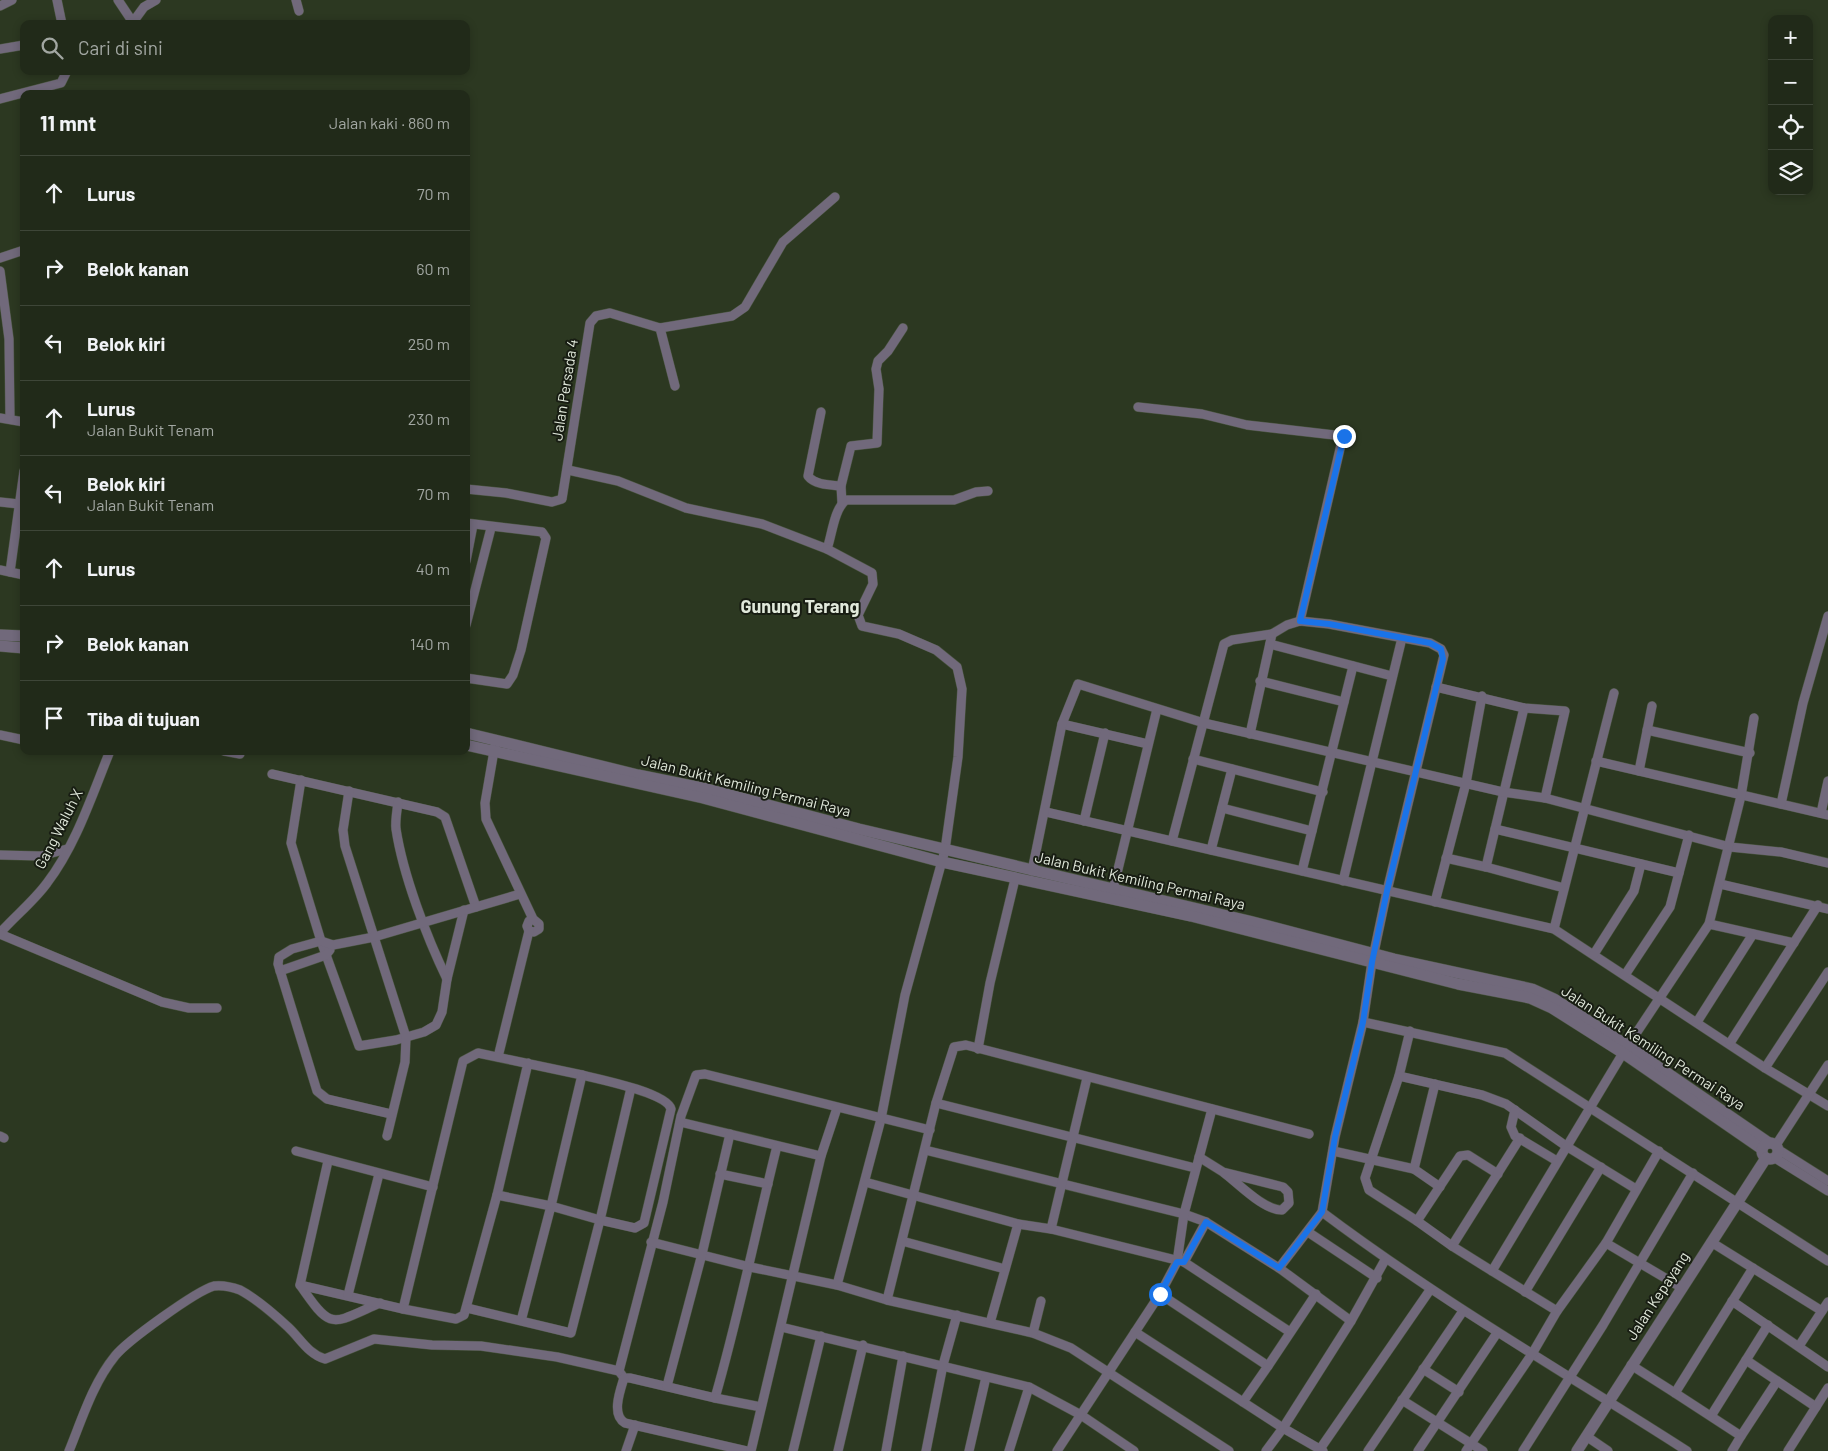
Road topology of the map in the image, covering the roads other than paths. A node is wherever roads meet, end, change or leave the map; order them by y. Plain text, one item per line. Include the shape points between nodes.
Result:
1 (12, 0) edge
2 (57, 0) edge
3 (118, 0) edge
4 (156, 0) edge
5 (296, 0) edge
6 (0, 6) edge
7 (299, 11) dead end
8 (61, 20) edge
9 (131, 20) edge
10 (135, 20) edge
11 (20, 46) edge
12 (0, 49) edge
13 (65, 75) edge
14 (32, 90) edge
15 (20, 93) edge
16 (0, 99) edge
17 (835, 197) dead end
18 (20, 251) edge
19 (0, 258) edge
20 (0, 271) edge
21 (660, 328) junction
22 (903, 328) dead end
23 (675, 386) dead end
24 (1138, 407) dead end
25 (821, 412) dead end
26 (0, 418) edge
27 (10, 418) junction
28 (20, 421) edge
29 (568, 470) junction
30 (841, 486) junction
31 (470, 490) edge
32 (988, 491) dead end
33 (20, 497) edge
34 (0, 502) edge
35 (842, 503) junction
36 (19, 504) junction
37 (470, 524) edge
38 (491, 528) junction
39 (828, 549) junction
40 (0, 570) edge
41 (10, 572) junction
42 (20, 574) edge
43 (470, 599) edge
44 (1828, 616) edge
45 (1300, 621) junction
46 (1272, 634) junction
47 (0, 635) edge
48 (1402, 638) junction
49 (19, 641) edge
50 (1270, 644) junction
51 (0, 646) edge
52 (1353, 666) junction
53 (1392, 676) junction
54 (470, 679) edge
55 (1260, 681) junction
56 (1436, 687) junction
57 (1614, 693) dead end
58 (1482, 696) junction
59 (1344, 702) junction
60 (1652, 706) dead end
61 (1524, 708) junction
62 (1157, 710) junction
63 (1754, 718) dead end
64 (1204, 722) junction
65 (1062, 724) junction
66 (1647, 730) junction
67 (1105, 733) junction
68 (1250, 734) junction
69 (0, 735) edge
70 (470, 735) edge
71 (20, 739) edge
72 (1148, 744) junction
73 (470, 745) edge
74 (495, 745) junction
75 (1750, 752) junction
76 (1332, 753) junction
77 (108, 755) edge
78 (1193, 759) junction
79 (1596, 761) junction
80 (1371, 763) junction
81 (1232, 769) junction
82 (1639, 771) junction
83 (1417, 772) junction
84 (272, 774) dead end
85 (301, 780) junction
86 (1828, 782) edge
87 (1466, 783) junction
88 (349, 791) junction
89 (1323, 792) junction
90 (1503, 792) junction
91 (1741, 796) junction
92 (1545, 798) junction
93 (398, 802) junction
94 (1781, 804) junction
95 (1222, 808) junction
96 (1584, 809) junction
97 (1046, 812) junction
98 (1824, 814) edge
99 (1084, 821) junction
100 (1495, 829) junction
101 (1128, 831) junction
102 (1312, 831) junction
103 (1689, 835) junction
104 (1172, 841) junction
105 (1574, 847) junction
106 (1730, 847) junction
107 (67, 849) junction
108 (944, 850) junction
109 (1211, 850) junction
110 (0, 855) edge
111 (1446, 858) junction
112 (942, 862) junction
113 (1828, 863) edge
114 (1641, 864) junction
115 (1486, 867) junction
116 (1032, 871) junction
117 (1302, 872) junction
118 (1679, 874) junction
119 (1015, 879) junction
120 (1343, 881) junction
121 (1720, 884) junction
122 (1564, 888) junction
123 (1387, 891) junction
124 (520, 894) junction
125 (1112, 895) junction
126 (1435, 902) junction
127 (1818, 905) junction
128 (476, 907) junction
129 (1828, 909) edge
130 (464, 910) junction
131 (423, 922) junction
132 (1709, 924) junction
133 (1554, 929) junction
134 (0, 934) edge
135 (1753, 934) junction
136 (374, 937) junction
137 (321, 941) junction
138 (1794, 943) junction
139 (333, 945) junction
140 (1594, 954) junction
141 (326, 955) junction
142 (1373, 958) junction
143 (280, 971) junction
144 (1828, 972) edge
145 (1625, 975) junction
146 (447, 979) junction
147 (1661, 999) junction
148 (216, 1008) dead end
149 (1363, 1022) junction
150 (1697, 1022) junction
151 (1410, 1031) junction
152 (406, 1038) junction
153 (1730, 1043) junction
154 (978, 1049) junction
155 (1626, 1050) junction
156 (498, 1057) junction
157 (528, 1063) junction
158 (1828, 1065) edge
159 (1766, 1068) junction
160 (582, 1075) junction
161 (1399, 1076) junction
162 (1087, 1078) junction
163 (1435, 1084) junction
164 (631, 1088) junction
165 (1809, 1093) junction
166 (936, 1103) junction
167 (1828, 1106) edge
168 (1592, 1107) junction
169 (837, 1108) junction
170 (1212, 1109) junction
171 (1515, 1110) junction
172 (392, 1114) junction
173 (881, 1119) junction
174 (680, 1122) junction
175 (930, 1130) junction
176 (730, 1134) junction
177 (1309, 1134) dead end
178 (387, 1136) dead end
179 (1073, 1138) junction
180 (1520, 1138) junction
181 (777, 1146) junction
182 (1566, 1146) junction
183 (925, 1150) junction
184 (296, 1151) dead end
185 (1333, 1151) junction
186 (1659, 1151) junction
187 (1771, 1151) junction
188 (821, 1156) junction
189 (1199, 1157) junction
190 (328, 1160) junction
191 (1371, 1160) junction
192 (1557, 1161) junction
193 (1601, 1167) junction
194 (1196, 1168) junction
195 (1414, 1169) junction
196 (1223, 1172) junction
197 (379, 1174) junction
198 (720, 1174) junction
199 (1498, 1174) junction
200 (1693, 1174) junction
201 (1828, 1181) edge
202 (865, 1182) junction
203 (768, 1184) junction
204 (1062, 1184) junction
205 (433, 1187) junction
206 (1440, 1187) junction
207 (1636, 1189) junction
208 (1828, 1191) edge
209 (497, 1195) junction
210 (914, 1196) junction
211 (1737, 1202) junction
212 (551, 1206) junction
213 (1322, 1212) junction
214 (1184, 1214) junction
215 (600, 1220) junction
216 (1416, 1221) junction
217 (1206, 1222) junction
218 (1018, 1224) junction
219 (1051, 1229) junction
220 (1308, 1232) junction
221 (902, 1241) junction
222 (651, 1242) junction
223 (1711, 1242) junction
224 (1606, 1243) junction
225 (1452, 1246) junction
226 (702, 1254) junction
227 (1385, 1260) junction
228 (1828, 1261) edge
229 (1180, 1262) junction
230 (1638, 1264) junction
231 (750, 1267) junction
232 (1279, 1268) junction
233 (1753, 1268) junction
234 (1004, 1269) junction
235 (1492, 1271) junction
236 (794, 1276) junction
237 (1377, 1278) junction
238 (300, 1285) junction
239 (837, 1285) junction
240 (1682, 1288) junction
241 (1430, 1290) junction
242 (1525, 1292) junction
243 (1160, 1294) junction
244 (1316, 1294) junction
245 (348, 1295) junction
246 (887, 1300) junction
247 (1041, 1301) dead end
248 (1732, 1301) junction
249 (1828, 1302) edge
250 (380, 1303) junction
251 (467, 1308) junction
252 (403, 1309) junction
253 (1822, 1310) junction
254 (1463, 1311) junction
255 (1557, 1311) junction
256 (957, 1316) junction
257 (521, 1321) junction
258 (1351, 1322) junction
259 (990, 1323) junction
260 (1768, 1325) junction
261 (781, 1327) junction
262 (1135, 1332) junction
263 (1290, 1332) junction
264 (1033, 1333) junction
265 (1497, 1333) junction
266 (821, 1336) junction
267 (864, 1346) junction
268 (1799, 1346) junction
269 (1532, 1354) junction
270 (903, 1356) junction
271 (1746, 1360) junction
272 (1631, 1365) junction
273 (944, 1366) junction
274 (1268, 1366) junction
275 (1828, 1367) edge
276 (1423, 1369) junction
277 (1109, 1371) junction
278 (621, 1375) junction
279 (986, 1377) junction
280 (1569, 1378) junction
281 (1777, 1381) junction
282 (667, 1386) junction
283 (1029, 1387) junction
284 (1828, 1388) edge
285 (1458, 1392) junction
286 (1675, 1393) junction
287 (715, 1398) junction
288 (1402, 1400) junction
289 (1243, 1402) junction
290 (1608, 1402) junction
291 (761, 1407) junction
292 (1816, 1407) junction
293 (1080, 1415) junction
294 (1711, 1416) junction
295 (1438, 1423) junction
296 (635, 1425) junction
297 (1283, 1428) junction
298 (1586, 1436) junction
299 (1741, 1436) junction
300 (1472, 1443) junction
301 (1321, 1450) edge
302 (69, 1451) edge
303 (626, 1451) edge
304 (747, 1451) edge
305 (752, 1451) edge
306 (793, 1451) edge
307 (838, 1451) edge
308 (886, 1451) edge
309 (926, 1451) edge
310 (969, 1451) edge
311 (1009, 1451) edge
312 (1057, 1451) edge
313 (1134, 1451) edge
314 (1229, 1451) edge
315 (1266, 1451) edge
316 (1368, 1451) edge
317 (1418, 1451) edge
318 (1466, 1451) edge
319 (1483, 1451) edge
320 (1523, 1451) edge
321 (1577, 1451) edge
322 (1608, 1451) edge
323 (1685, 1451) edge
324 (1732, 1451) edge
325 (1788, 1451) edge

1 - 6 street
2 - 8 street
3 - 9 street
4 - 10 street via 144,7
5 - 7 street
11 - 12 street
13 - 14 street via 61,82
15 - 16 street
17 - 21 street via 783,242 745,307 732,316
18 - 19 street
20 - 27 street via 9,339
21 - 23 street
21 - 29 street, Jalan Persada 4 via 610,313 596,316 590,323 573,416
22 - 30 street via 876,369 879,389 877,444 851,446
24 - 45 street via 1202,414 1247,425 1344,436
25 - 30 street via 808,476 821,483
26 - 27 street
27 - 28 street
29 - 31 street, Jalan Persada 4 via 562,499 556,503
29 - 39 street via 618,481 686,508 762,524
30 - 35 street
32 - 35 street via 954,500 850,499
33 - 36 street
34 - 36 street
35 - 39 street
36 - 41 street
37 - 38 street
38 - 43 street
38 - 54 street via 542,532 545,540 513,675 507,684
39 - 108 street via 872,573 873,584 858,615 862,626 899,634 936,650 957,667 962,689 958,757
40 - 41 street
41 - 42 street
44 - 94 street via 1803,703
45 - 46 street
45 - 48 street
46 - 50 street
46 - 64 street via 1224,644
47 - 49 street
48 - 53 street
48 - 56 street via 1430,643 1441,649 1444,655
49 - 51 street
50 - 52 street
50 - 55 street
52 - 53 street
52 - 59 street
53 - 80 street
55 - 59 street
55 - 68 street
56 - 58 street
56 - 83 street
57 - 79 street
58 - 61 street
58 - 87 street
59 - 76 street
60 - 66 street
61 - 90 street
61 - 92 street via 1565,711
62 - 64 street
62 - 65 street via 1078,684
62 - 72 street
63 - 75 street
64 - 68 street
64 - 78 street
65 - 67 street
65 - 97 street
66 - 75 street
66 - 82 street
67 - 72 street
67 - 99 street
68 - 76 street
69 - 71 street
70 - 74 street, Jalan Bukit Kemiling Permai Raya
72 - 101 street
73 - 74 street, Jalan Bukit Kemiling Permai Raya
74 - 108 street, Jalan Bukit Kemiling Permai Raya via 707,789
74 - 112 street, Jalan Bukit Kemiling Permai Raya
74 - 124 street via 485,802 486,818
75 - 91 street
76 - 80 street
76 - 89 street
77 - 107 street, Gang Waluh X
78 - 81 street
78 - 104 street
79 - 82 street
79 - 96 street
80 - 83 street
80 - 120 street
81 - 89 street
81 - 95 street
82 - 91 street
83 - 87 street
83 - 123 street
84 - 85 street
85 - 88 street
85 - 137 street via 291,843
86 - 98 street
87 - 90 street
87 - 111 street
88 - 93 street
88 - 136 street via 343,830 345,846
89 - 102 street
90 - 92 street
90 - 100 street
91 - 94 street
91 - 106 street
92 - 96 street
93 - 128 street via 445,817
93 - 131 street via 396,827 399,843
94 - 98 street
95 - 102 street
95 - 109 street
96 - 103 street
96 - 105 street
97 - 99 street
97 - 116 street
99 - 101 street
100 - 105 street
100 - 115 street
101 - 104 street
101 - 125 street
102 - 117 street
103 - 106 street
103 - 118 street
104 - 109 street
105 - 114 street
105 - 122 street
106 - 113 street via 1781,852
106 - 121 street
107 - 110 street via 41,856
107 - 134 street, Gang Waluh X via 47,883
108 - 112 street
108 - 116 street, Jalan Bukit Kemiling Permai Raya
109 - 117 street
111 - 115 street
111 - 126 street
112 - 119 street, Jalan Bukit Kemiling Permai Raya
112 - 173 street via 905,995
114 - 118 street
114 - 140 street via 1634,891
115 - 122 street
116 - 125 street, Jalan Bukit Kemiling Permai Raya
117 - 120 street
118 - 145 street via 1670,907
119 - 125 street, Jalan Bukit Kemiling Permai Raya
119 - 154 street
120 - 123 street
121 - 127 street
121 - 132 street
122 - 133 street
123 - 126 street
123 - 142 street
124 - 128 street
124 - 156 street via 539,928 536,932 529,931
125 - 142 street, Jalan Bukit Kemiling Permai Raya
126 - 133 street
127 - 129 street
127 - 138 street
128 - 130 street
130 - 131 street
130 - 146 street
131 - 136 street
131 - 146 street
132 - 135 street
132 - 147 street
133 - 140 street
134 - 148 street via 162,1002 189,1008
135 - 138 street
135 - 150 street
136 - 139 street
136 - 152 street
137 - 139 street
137 - 141 street
137 - 143 street via 282,954 277,960
138 - 153 street
139 - 141 street
140 - 145 street
141 - 143 street
141 - 152 street via 357,1043 363,1047
142 - 149 street
142 - 155 street, Jalan Bukit Kemiling Permai Raya via 1458,984 1530,998
143 - 172 street via 317,1091 328,1099
144 - 159 street
145 - 147 street
146 - 152 street via 439,1020 431,1028
147 - 150 street
147 - 155 street
149 - 151 street
149 - 185 street
150 - 153 street
151 - 161 street
151 - 168 street via 1505,1052
152 - 172 street via 405,1062
153 - 159 street
154 - 162 street
154 - 166 street via 954,1047
155 - 168 street
155 - 187 street, Jalan Bukit Kemiling Permai Raya
156 - 157 street
156 - 205 street via 478,1054 463,1061
157 - 160 street
157 - 209 street
158 - 165 street
159 - 165 street
160 - 164 street
160 - 212 street
161 - 163 street
161 - 191 street
162 - 170 street
162 - 179 street
163 - 171 street via 1482,1095
163 - 195 street
164 - 215 street
164 - 215 street via 656,1095 670,1106 647,1212 644,1223 638,1228
165 - 167 street
165 - 187 street
166 - 175 street
166 - 179 street
168 - 182 street
168 - 186 street
169 - 173 street
169 - 174 street via 701,1074 696,1075 692,1082
169 - 188 street
170 - 177 street
170 - 189 street
171 - 180 street via 1510,1128
171 - 182 street
172 - 178 street
173 - 175 street
173 - 202 street
174 - 176 street
174 - 222 street
175 - 183 street
176 - 181 street
176 - 198 street
179 - 194 street
179 - 204 street
180 - 192 street
180 - 199 street
181 - 188 street
181 - 203 street
182 - 192 street
182 - 193 street
183 - 204 street
183 - 210 street
184 - 190 street
185 - 191 street
185 - 213 street
186 - 200 street
186 - 207 street
187 - 201 street
187 - 208 street
187 - 211 street, Jalan Kepayang
188 - 236 street
189 - 194 street
189 - 196 street
190 - 197 street
190 - 238 street
191 - 195 street
191 - 216 street via 1365,1178 1369,1190
192 - 235 street
193 - 207 street
193 - 242 street
194 - 214 street
195 - 206 street
196 - 196 street via 1251,1195 1278,1210 1285,1209 1290,1203 1288,1192 1283,1187
197 - 205 street
197 - 245 street
198 - 203 street
198 - 226 street
199 - 206 street via 1463,1154
199 - 225 street
200 - 211 street
200 - 230 street
202 - 210 street
202 - 239 street
203 - 231 street
204 - 214 street
204 - 219 street
205 - 252 street
206 - 216 street
207 - 224 street
209 - 212 street
209 - 251 street
210 - 218 street
210 - 221 street
211 - 223 street, Jalan Kepayang
211 - 228 street
212 - 215 street
212 - 257 street
213 - 220 street
213 - 227 street
214 - 217 street
214 - 229 street
215 - 257 street via 571,1333
216 - 225 street
217 - 229 street
217 - 232 street
218 - 219 street
218 - 234 street
219 - 229 street
220 - 232 street
220 - 237 street
221 - 234 street
221 - 246 street
222 - 226 street
222 - 278 street
223 - 233 street
223 - 240 street, Jalan Kepayang
224 - 230 street
224 - 255 street
225 - 235 street
226 - 231 street
226 - 282 street
227 - 237 street
227 - 241 street
229 - 243 street
229 - 263 street
230 - 240 street
230 - 280 street
231 - 236 street
231 - 287 street
232 - 244 street
233 - 248 street
233 - 253 street
234 - 259 street
235 - 242 street
236 - 239 street
236 - 261 street
237 - 258 street
238 - 245 street
238 - 250 street via 329,1320 337,1320
239 - 246 street
240 - 272 street, Jalan Kepayang
241 - 254 street
241 - 301 street
242 - 255 street
243 - 262 street
243 - 274 street
244 - 258 street
244 - 263 street
245 - 250 street
246 - 256 street
247 - 264 street
248 - 260 street
248 - 286 street
249 - 253 street
250 - 252 street
251 - 252 street via 464,1315 456,1319
251 - 257 street
253 - 268 street
254 - 265 street
254 - 276 street
255 - 269 street
256 - 259 street
256 - 273 street
258 - 297 street
259 - 264 street
260 - 268 street
260 - 271 street
261 - 266 street
261 - 291 street
262 - 277 street
262 - 289 street
263 - 274 street
264 - 277 street via 1071,1348
265 - 269 street
265 - 285 street
266 - 267 street
266 - 306 street
267 - 270 street
267 - 307 street
268 - 275 street
269 - 280 street
269 - 300 street
270 - 273 street
270 - 308 street
271 - 281 street
271 - 294 street
272 - 286 street
272 - 290 street, Jalan Kepayang
273 - 279 street
273 - 309 street
274 - 289 street
276 - 285 street
276 - 288 street
277 - 293 street
277 - 314 street
278 - 282 street
278 - 296 street via 618,1417 624,1423
278 - 302 street via 556,1357 481,1346 374,1339 325,1359 312,1353 257,1301 239,1290 215,1286 158,1320 116,1355 88,1402
279 - 283 street
279 - 310 street
280 - 290 street
280 - 320 street
281 - 292 street
281 - 299 street
282 - 287 street
283 - 293 street
283 - 311 street
284 - 292 street
285 - 295 street
286 - 294 street
287 - 291 street
288 - 295 street
288 - 316 street
289 - 297 street
290 - 298 street, Jalan Kepayang
290 - 323 street
291 - 305 street
292 - 325 street
293 - 312 street
293 - 313 street
294 - 299 street
295 - 300 street
295 - 317 street
296 - 303 street
296 - 304 street
297 - 301 street
297 - 315 street
298 - 321 street, Jalan Kepayang
298 - 322 street
299 - 324 street
300 - 318 street
300 - 319 street

